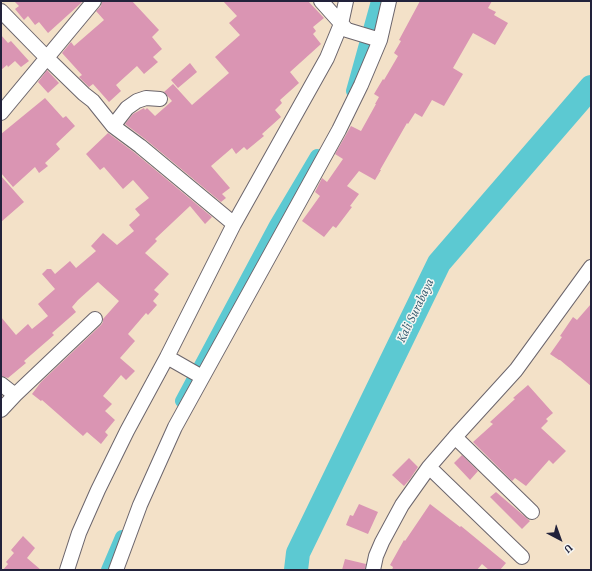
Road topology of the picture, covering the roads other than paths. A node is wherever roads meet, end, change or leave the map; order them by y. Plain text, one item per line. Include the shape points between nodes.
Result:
1 (94, 1) edge
2 (321, 1) edge
3 (346, 1) edge
4 (389, 1) edge
5 (1, 11) edge
6 (344, 27) junction
7 (377, 40) junction
8 (47, 58) junction
9 (160, 99) dead end
10 (1, 113) edge
11 (113, 126) junction
12 (234, 224) junction
13 (589, 274) edge
14 (95, 319) dead end
15 (169, 359) junction
16 (200, 376) junction
17 (1, 384) edge
18 (15, 395) junction
19 (1, 410) edge
20 (455, 437) junction
21 (429, 467) junction
22 (532, 512) dead end
23 (522, 557) dead end
24 (67, 570) edge
25 (116, 570) edge
26 (373, 570) edge

1 - 8 street
2 - 6 street
3 - 6 street
4 - 7 street
5 - 8 street
6 - 7 street
6 - 12 street
7 - 16 street via 361,85 339,130
8 - 10 street
8 - 11 street via 93,102
9 - 11 street via 146,98 137,101 127,108
11 - 12 street
12 - 15 street
13 - 20 street via 516,370
14 - 18 street
15 - 16 street
15 - 24 street via 127,431 98,490 79,533
16 - 25 street via 149,483
17 - 18 street
18 - 19 street
20 - 21 street
20 - 22 street
21 - 23 street
21 - 26 street via 398,511 376,556

